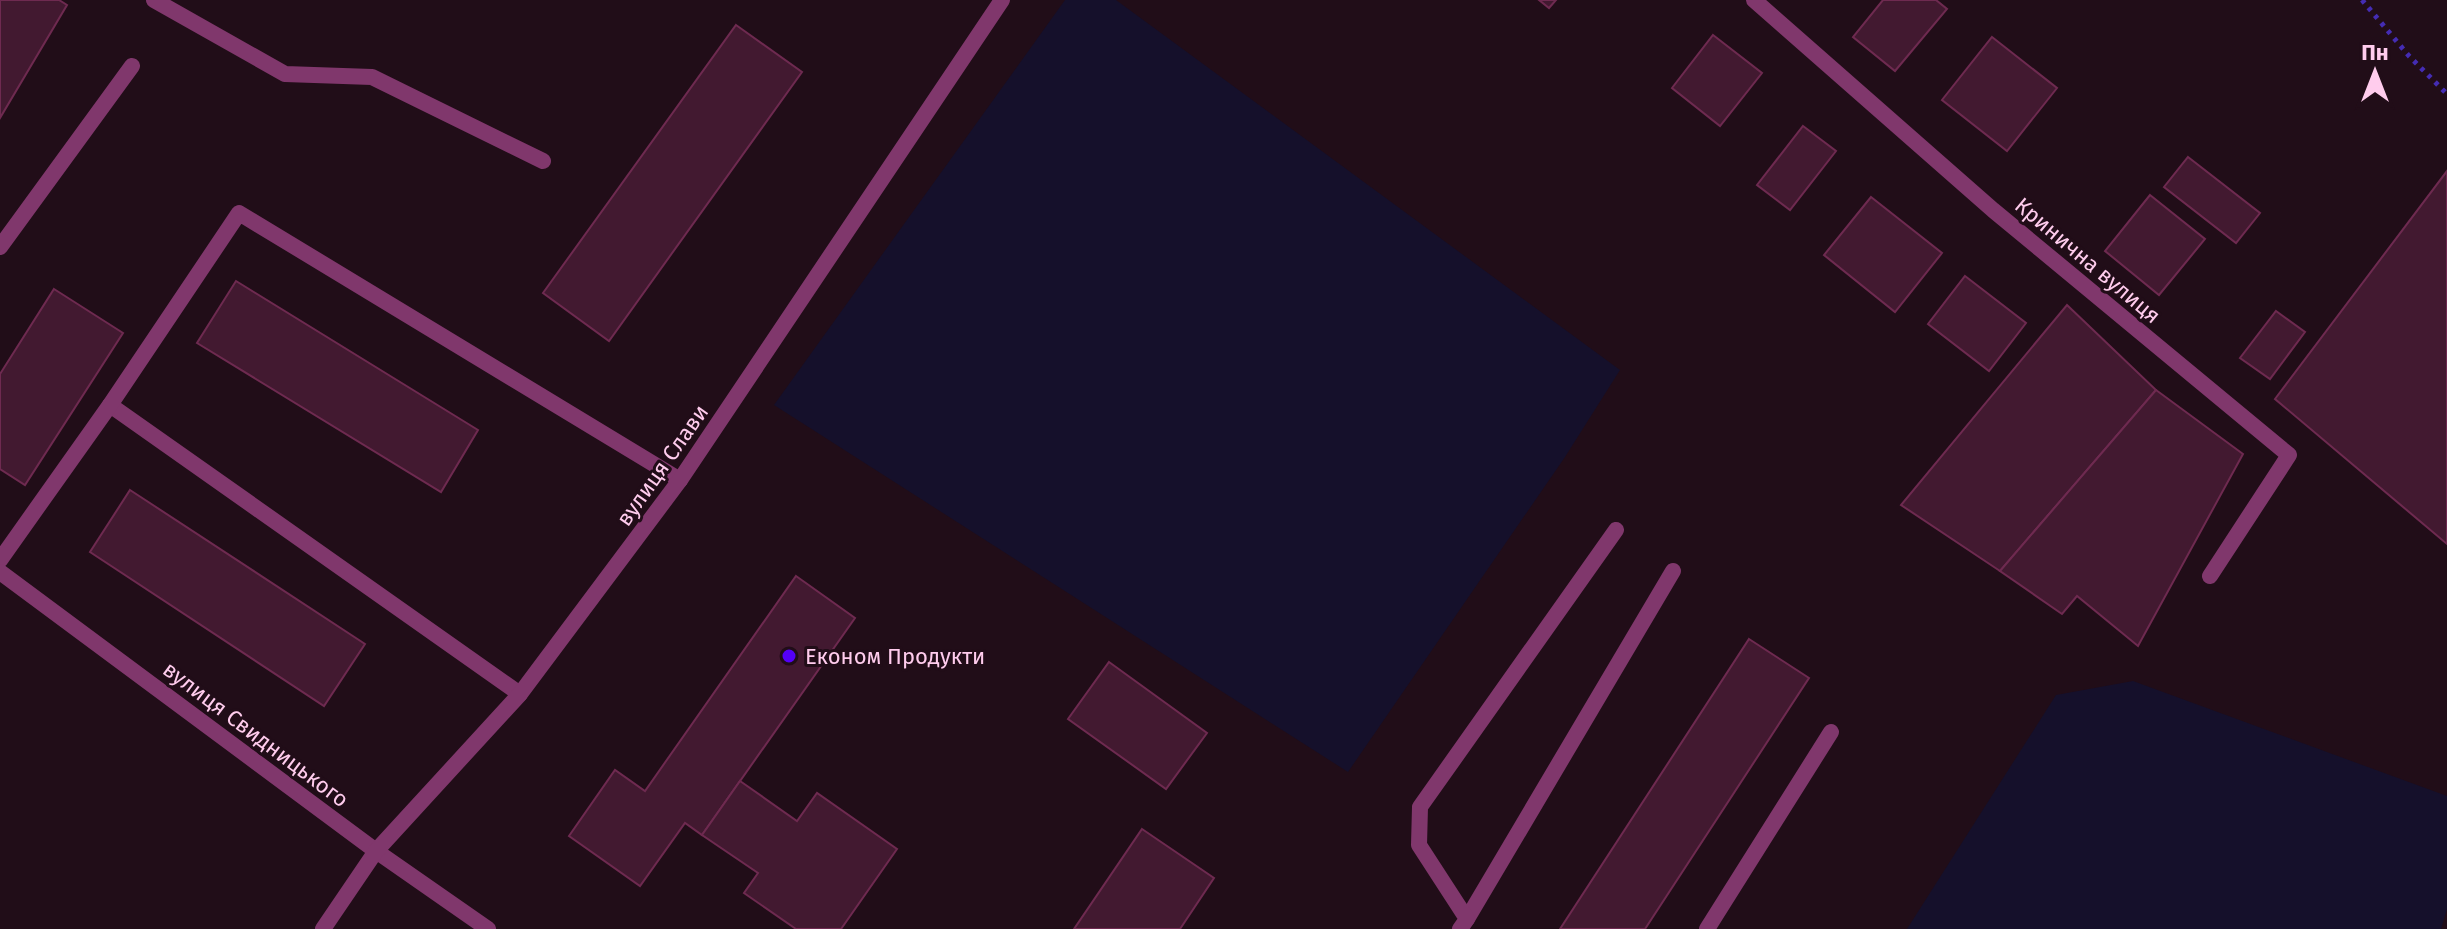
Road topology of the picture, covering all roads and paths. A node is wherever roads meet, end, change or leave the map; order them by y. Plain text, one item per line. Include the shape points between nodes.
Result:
1 (154, 0) edge
2 (1002, 0) edge
3 (1754, 0) edge
4 (2362, 0) edge
5 (132, 66) dead end
6 (2447, 94) edge
7 (543, 161) dead end
8 (0, 247) edge
9 (110, 405) junction
10 (680, 480) junction
11 (1616, 530) dead end
12 (0, 560) edge
13 (1673, 571) dead end
14 (0, 572) edge
15 (2210, 576) dead end
16 (520, 694) junction
17 (1831, 732) dead end
18 (376, 851) junction
19 (1463, 924) edge
20 (323, 929) edge
21 (488, 929) edge
22 (1707, 929) edge

1 - 7 street via 285,74 372,77
2 - 10 street, вулиця Слави
3 - 15 street, Кринична вулиця via 1993,210 2289,455
4 - 6 path
5 - 8 street
9 - 10 street via 239,213
9 - 12 street
9 - 16 street
10 - 16 street, вулиця Слави
11 - 19 street via 1420,807 1419,845
13 - 19 street
14 - 18 street, вулиця Свидницького
16 - 18 street, вулиця Слави
17 - 22 street
18 - 20 street, вулиця Слави
18 - 21 street, вулиця Свидницького

